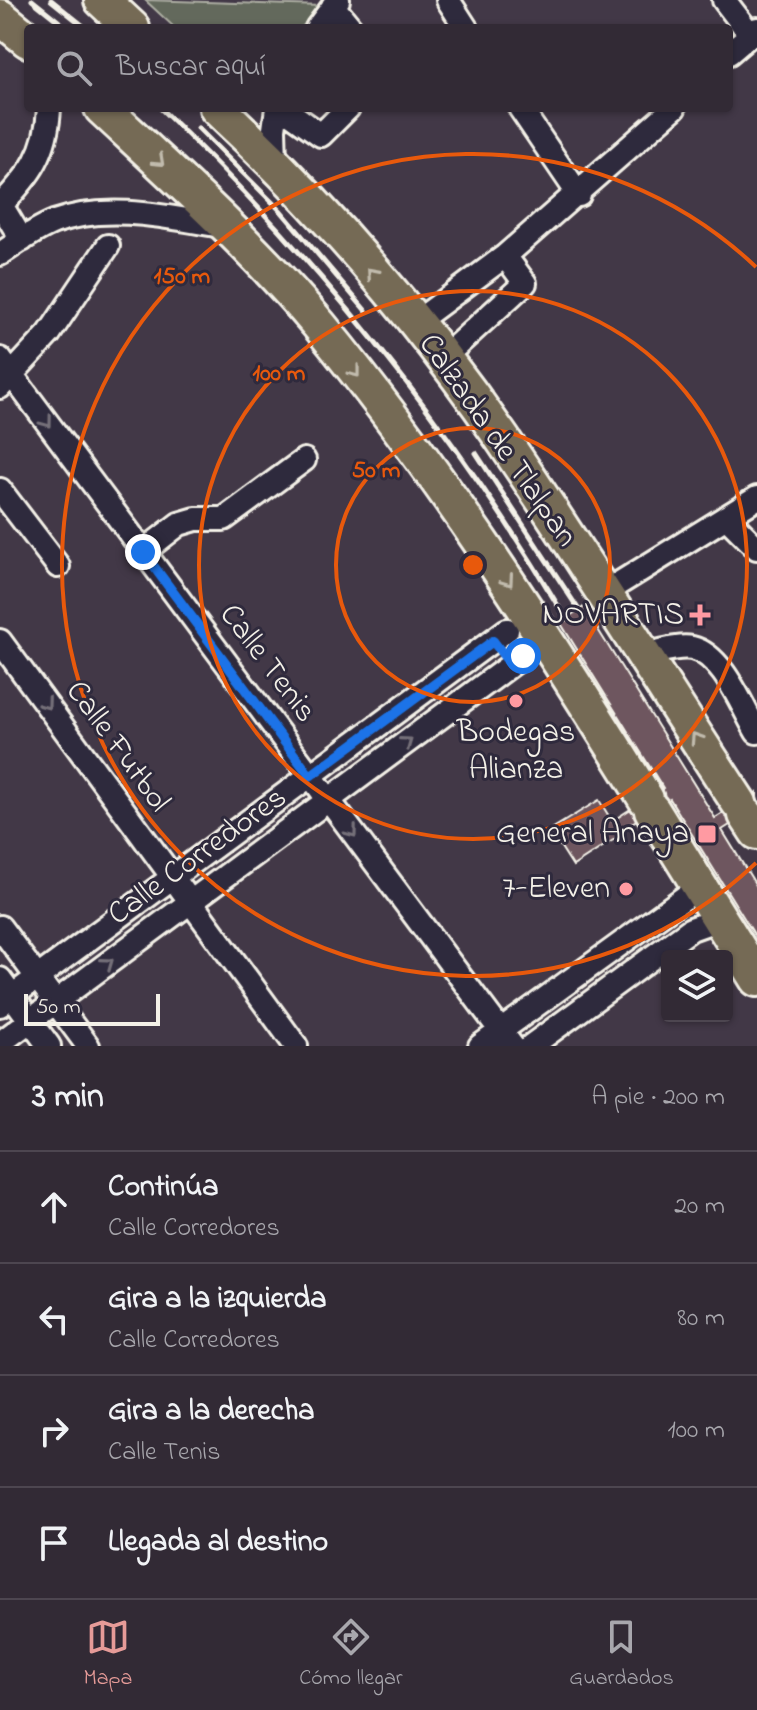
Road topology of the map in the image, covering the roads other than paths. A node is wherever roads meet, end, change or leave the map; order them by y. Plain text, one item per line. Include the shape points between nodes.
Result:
1 (102, 0) edge
2 (448, 0) edge
3 (724, 0) edge
4 (336, 3) edge
5 (0, 17) edge
6 (128, 24) edge
7 (320, 24) edge
8 (349, 24) edge
9 (463, 24) edge
10 (753, 31) edge
11 (24, 37) edge
12 (733, 49) edge
13 (49, 112) edge
14 (106, 112) edge
15 (221, 112) edge
16 (290, 112) edge
17 (292, 112) edge
18 (344, 112) edge
19 (523, 112) edge
20 (670, 112) edge
21 (275, 162) junction
22 (5, 195) edge
23 (579, 195) junction
24 (229, 227) junction
25 (22, 240) junction
26 (108, 246) dead end
27 (0, 254) edge
28 (505, 256) junction
29 (415, 323) junction
30 (443, 358) junction
31 (4, 374) edge
32 (304, 460) dead end
33 (0, 490) edge
34 (757, 498) edge
35 (726, 517) junction
36 (757, 548) edge
37 (143, 552) junction
38 (58, 566) dead end
39 (602, 594) junction
40 (0, 641) edge
41 (642, 655) junction
42 (757, 732) edge
43 (310, 776) junction
44 (328, 800) junction
45 (747, 817) edge
46 (173, 877) junction
47 (699, 887) junction
48 (191, 902) junction
49 (719, 919) junction
50 (649, 920) junction
51 (0, 927) edge
52 (668, 946) junction
53 (37, 977) junction
54 (757, 979) edge
55 (4, 993) edge
56 (55, 1002) junction
57 (30, 1020) junction
58 (506, 1038) edge
59 (0, 1043) edge
60 (49, 1046) edge
61 (88, 1046) edge
62 (296, 1046) edge
63 (480, 1046) edge
64 (531, 1046) edge

1 - 6 highway
2 - 9 street
3 - 10 street
4 - 7 street
4 - 8 street
5 - 11 highway
10 - 12 street
13 - 22 street via 43,147
14 -> 24 highway
15 - 21 highway, Calzada de Tlalpan
16 - 21 street via 274,129
17 - 18 street via 321,135
19 - 23 street
20 - 23 street
29 -> 21 highway, Calzada de Tlalpan
22 - 25 street
23 - 28 street
24 - 25 street via 150,215 83,214
24 -> 47 highway via 318,325 432,472 529,611
25 - 27 street
26 - 31 street via 49,334
28 - 29 street
28 - 30 street via 525,283
29 - 30 highway, Calzada de Tlalpan
30 - 39 highway, Calzada de Tlalpan via 522,466
31 -> 37 street, Calle Tenis
32 - 37 street via 224,519 179,524
33 - 38 street
34 - 35 street
35 - 36 street
35 - 39 street
37 - 43 street, Calle Tenis
39 - 41 highway, Calzada de Tlalpan
40 -> 46 street, Calle Futbol
41 - 42 street via 689,647 704,652
45 -> 41 highway, Calzada de Tlalpan
43 - 44 street, Calle Tenis
44 -> 43 street, Calle Corredores via 517,661 500,636
43 - 46 street, Calle Corredores
44 - 48 street, Calle Corredores
44 -> 58 street, Calle Tenis
46 - 48 street, Calle Futbol
46 - 53 street, Calle Corredores
47 - 49 highway
47 - 50 street
56 -> 48 street, Calle Corredores
48 - 62 street, Calle Futbol
49 - 52 street via 691,929
49 - 54 highway
50 - 52 street
50 - 58 street
51 - 53 street
52 - 64 street
53 - 55 street, Calle Corredores
53 - 56 street
55 - 57 street
56 - 57 street, Calle Corredores
56 - 61 street
57 - 59 street, Calle Corredores
57 - 60 street
58 - 63 street

